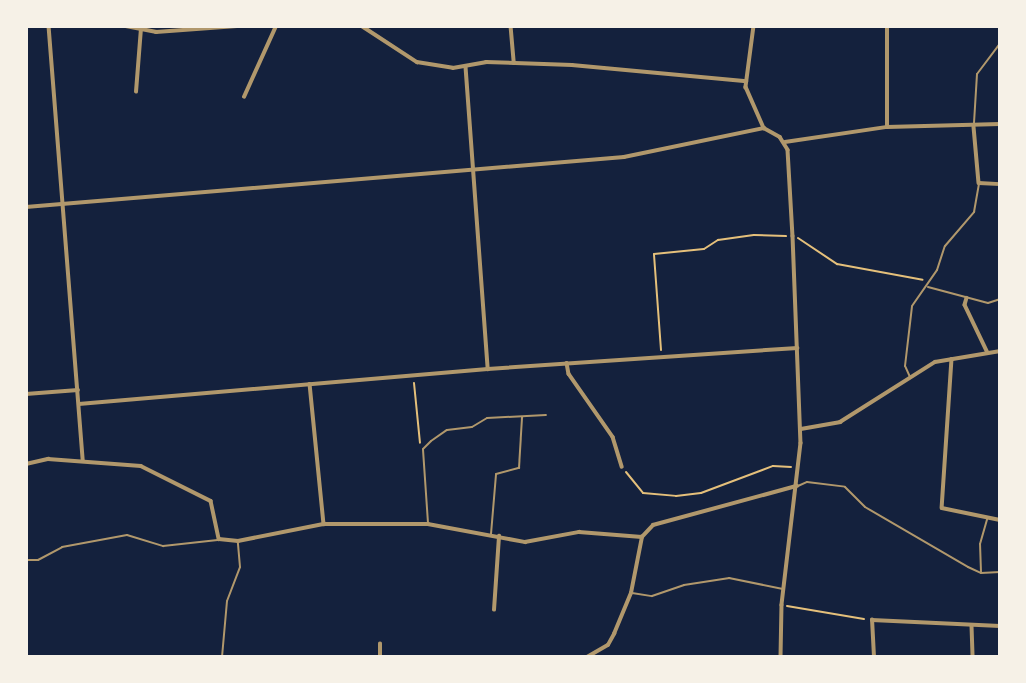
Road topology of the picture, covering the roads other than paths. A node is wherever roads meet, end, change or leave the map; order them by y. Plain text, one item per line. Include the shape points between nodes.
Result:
1 (49, 26) edge
2 (126, 26) edge
3 (237, 26) edge
4 (276, 26) edge
5 (362, 26) edge
6 (511, 26) edge
7 (754, 26) edge
8 (887, 26) edge
9 (141, 29) junction
10 (1000, 44) edge
11 (514, 63) junction
12 (466, 67) junction
13 (746, 81) junction
14 (136, 92) dead end
15 (244, 97) dead end
16 (1000, 124) edge
17 (887, 127) junction
18 (974, 127) junction
19 (764, 128) junction
20 (785, 142) junction
21 (474, 168) junction
22 (979, 183) junction
23 (1000, 184) edge
24 (63, 204) junction
25 (26, 207) edge
26 (927, 287) junction
27 (967, 298) junction
28 (1000, 299) edge
29 (797, 348) junction
30 (1000, 351) edge
31 (988, 353) junction
32 (952, 358) junction
33 (566, 363) junction
34 (488, 369) junction
35 (911, 379) junction
36 (310, 384) junction
37 (78, 390) junction
38 (26, 394) edge
39 (79, 404) junction
40 (546, 415) dead end
41 (522, 416) junction
42 (801, 429) junction
43 (83, 460) junction
44 (26, 464) edge
45 (622, 467) road end
46 (797, 486) junction
47 (987, 518) junction
48 (1000, 520) edge
49 (324, 524) junction
50 (428, 524) junction
51 (491, 534) junction
52 (499, 536) junction
53 (642, 537) junction
54 (219, 540) junction
55 (237, 541) junction
56 (26, 560) edge
57 (1000, 572) edge
58 (981, 573) junction
59 (785, 589) junction
60 (631, 593) junction
61 (494, 610) dead end
62 (972, 626) junction
63 (1000, 626) edge
64 (380, 644) dead end
65 (222, 657) edge
66 (380, 657) edge
67 (587, 657) edge
68 (781, 657) edge
69 (874, 657) edge
70 (974, 657) edge

1 - 24 street
2 - 9 street
3 - 9 street
4 - 15 street
5 - 12 street via 417,62
6 - 11 street
7 - 13 street
8 - 17 street
9 - 14 street
10 - 18 lane via 977,74
11 - 12 street
11 - 13 street
12 - 21 street
13 - 19 street
16 - 18 street
17 - 18 street
17 - 20 street
18 - 22 street
19 - 20 street
19 - 21 street via 624,157
20 - 29 street
21 - 24 street
21 - 34 street
22 - 23 street
22 - 26 lane via 974,212 945,246
24 - 25 street
24 - 37 street
26 - 27 lane
26 - 35 lane via 912,306 905,366
27 - 28 lane via 988,303
27 - 31 street via 965,305
29 - 33 street
29 - 42 street
30 - 31 street
31 - 32 street
32 - 35 street via 920,369
32 - 47 street via 942,508
33 - 34 street
33 - 45 street via 613,437
34 - 36 street
35 - 42 street via 840,422
36 - 39 street
36 - 49 street
37 - 38 street
37 - 39 street
39 - 43 street
40 - 41 lane
41 - 50 lane via 487,418 472,427 447,430 423,449
41 - 51 lane via 519,468 496,474
42 - 46 street
43 - 44 street
43 - 54 street via 141,466 211,501
46 - 53 street via 665,519
46 - 58 lane via 807,482 845,488 865,507
46 - 59 street
47 - 48 street
47 - 58 lane via 980,544
49 - 50 street
49 - 55 street
50 - 51 street
51 - 52 street
52 - 53 street via 525,542 579,532
52 - 61 street
53 - 60 street
54 - 55 street
54 - 56 lane via 163,546 127,535 62,547 38,560
55 - 65 lane via 240,567 227,601
57 - 58 lane
59 - 60 lane via 729,578 652,596
59 - 68 street
60 - 67 street via 608,645
62 - 63 street
62 - 69 street via 872,620
62 - 70 street
64 - 66 street

